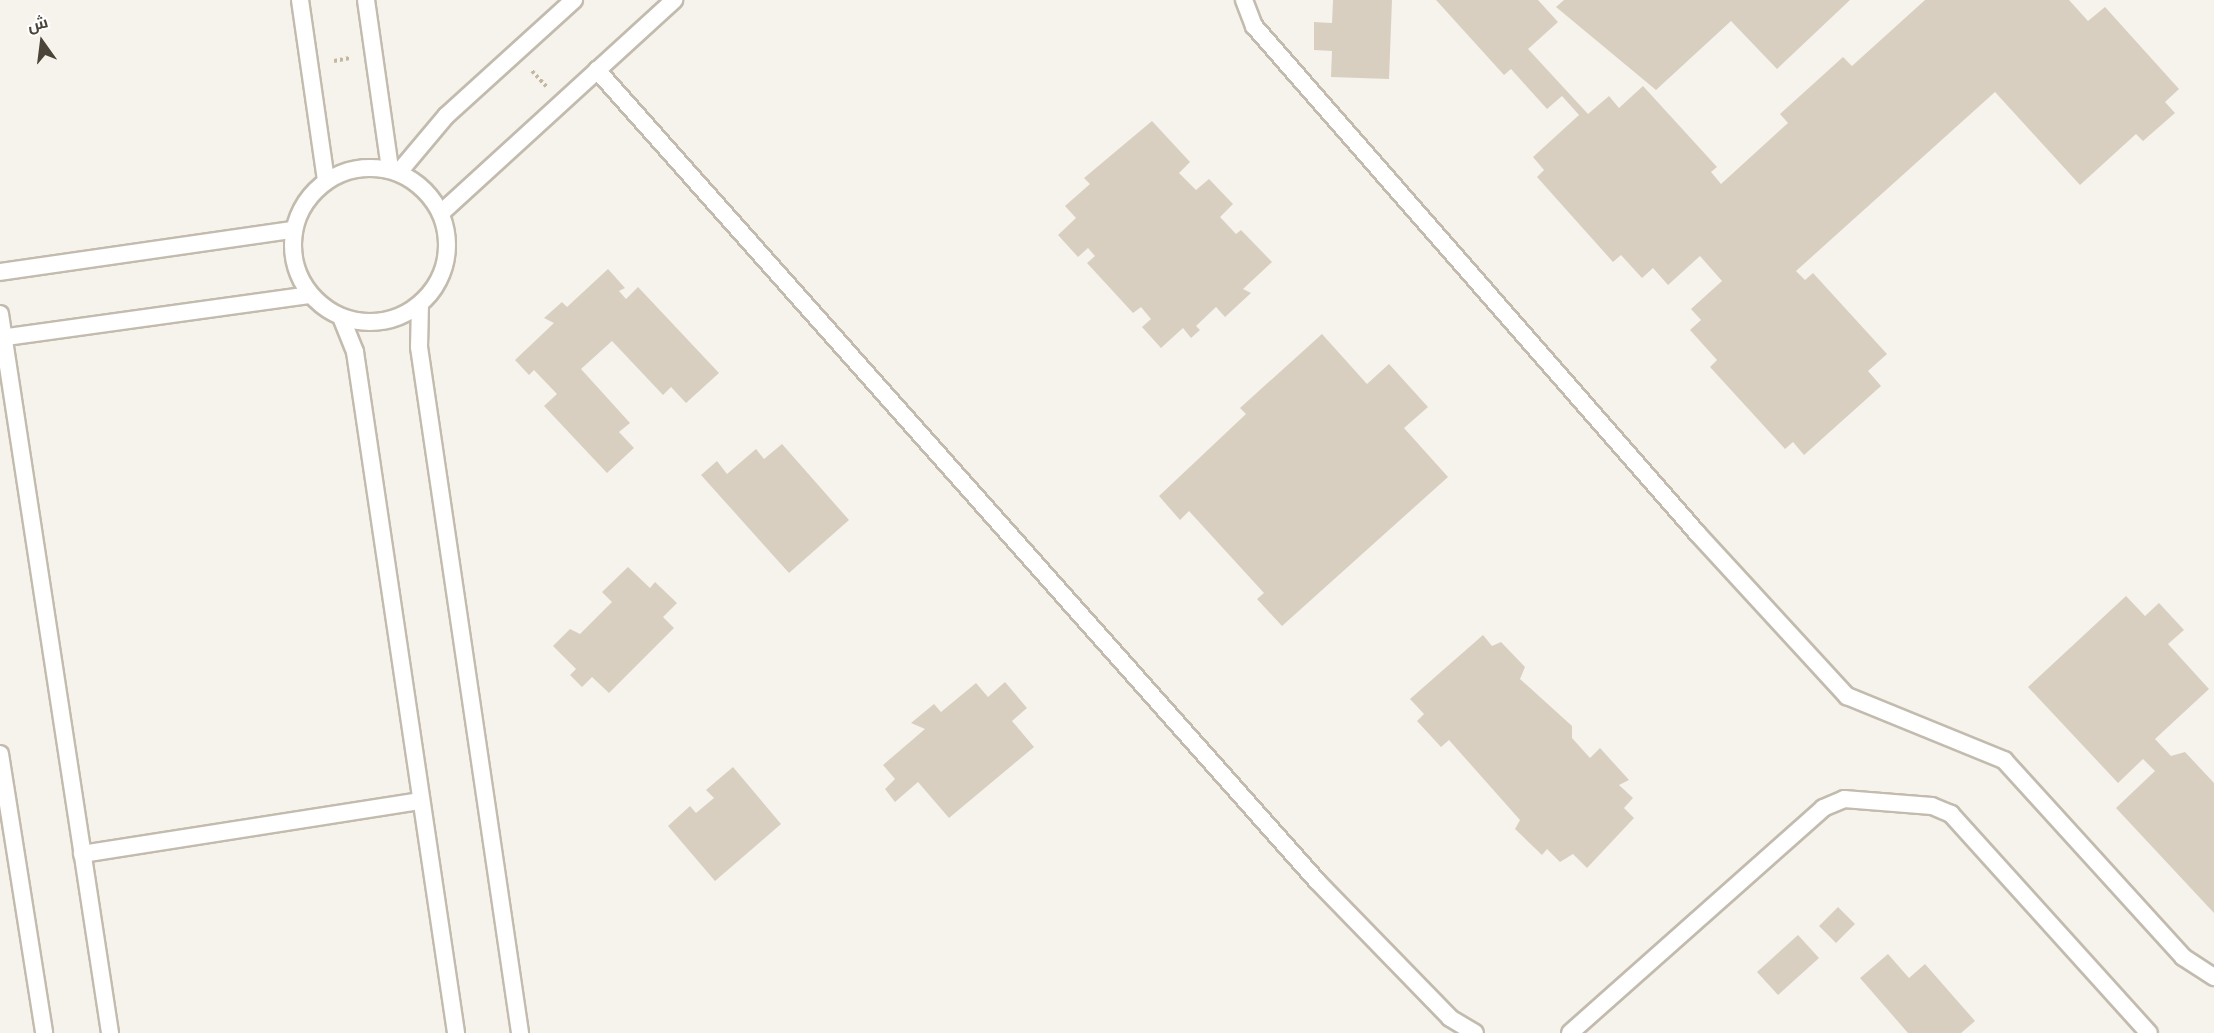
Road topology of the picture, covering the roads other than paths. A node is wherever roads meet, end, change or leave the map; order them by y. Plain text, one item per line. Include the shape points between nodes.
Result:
1 (300, 0) edge
2 (366, 0) edge
3 (574, 0) edge
4 (674, 0) edge
5 (1244, 0) edge
6 (597, 70) junction
7 (394, 171) junction
8 (326, 180) junction
9 (441, 213) junction
10 (293, 230) junction
11 (0, 272) edge
12 (310, 295) junction
13 (420, 304) junction
14 (0, 314) edge
15 (341, 317) junction
16 (2, 338) edge
17 (0, 754) edge
18 (421, 801) junction
19 (82, 854) junction
20 (8, 860) edge
21 (2214, 977) edge
22 (44, 1033) edge
23 (110, 1033) edge
24 (456, 1033) edge
25 (520, 1033) edge
26 (1475, 1033) edge
27 (1570, 1033) edge
28 (2149, 1033) edge

1 - 8 lane
2 - 7 lane
3 - 7 lane via 432,130
4 - 6 lane
5 - 21 lane via 1254,26 1269,44 1697,533 1847,696 2004,760 2183,957
6 - 9 lane
6 - 26 lane via 1317,881 1450,1018
7 - 8 lane via 357,168
7 - 9 lane via 419,183
8 - 10 lane via 300,211
9 - 13 lane via 448,243 445,266
10 - 11 lane
10 - 12 lane via 292,253
12 - 15 lane
12 - 16 lane
13 - 15 lane via 382,321
13 - 25 lane via 418,347
14 - 16 lane
15 - 18 lane via 355,352
16 - 19 lane
17 - 20 lane
18 - 19 lane
18 - 24 lane
19 - 23 lane
20 - 22 lane
27 - 28 lane via 1823,808 1844,799 1932,806 1951,814

